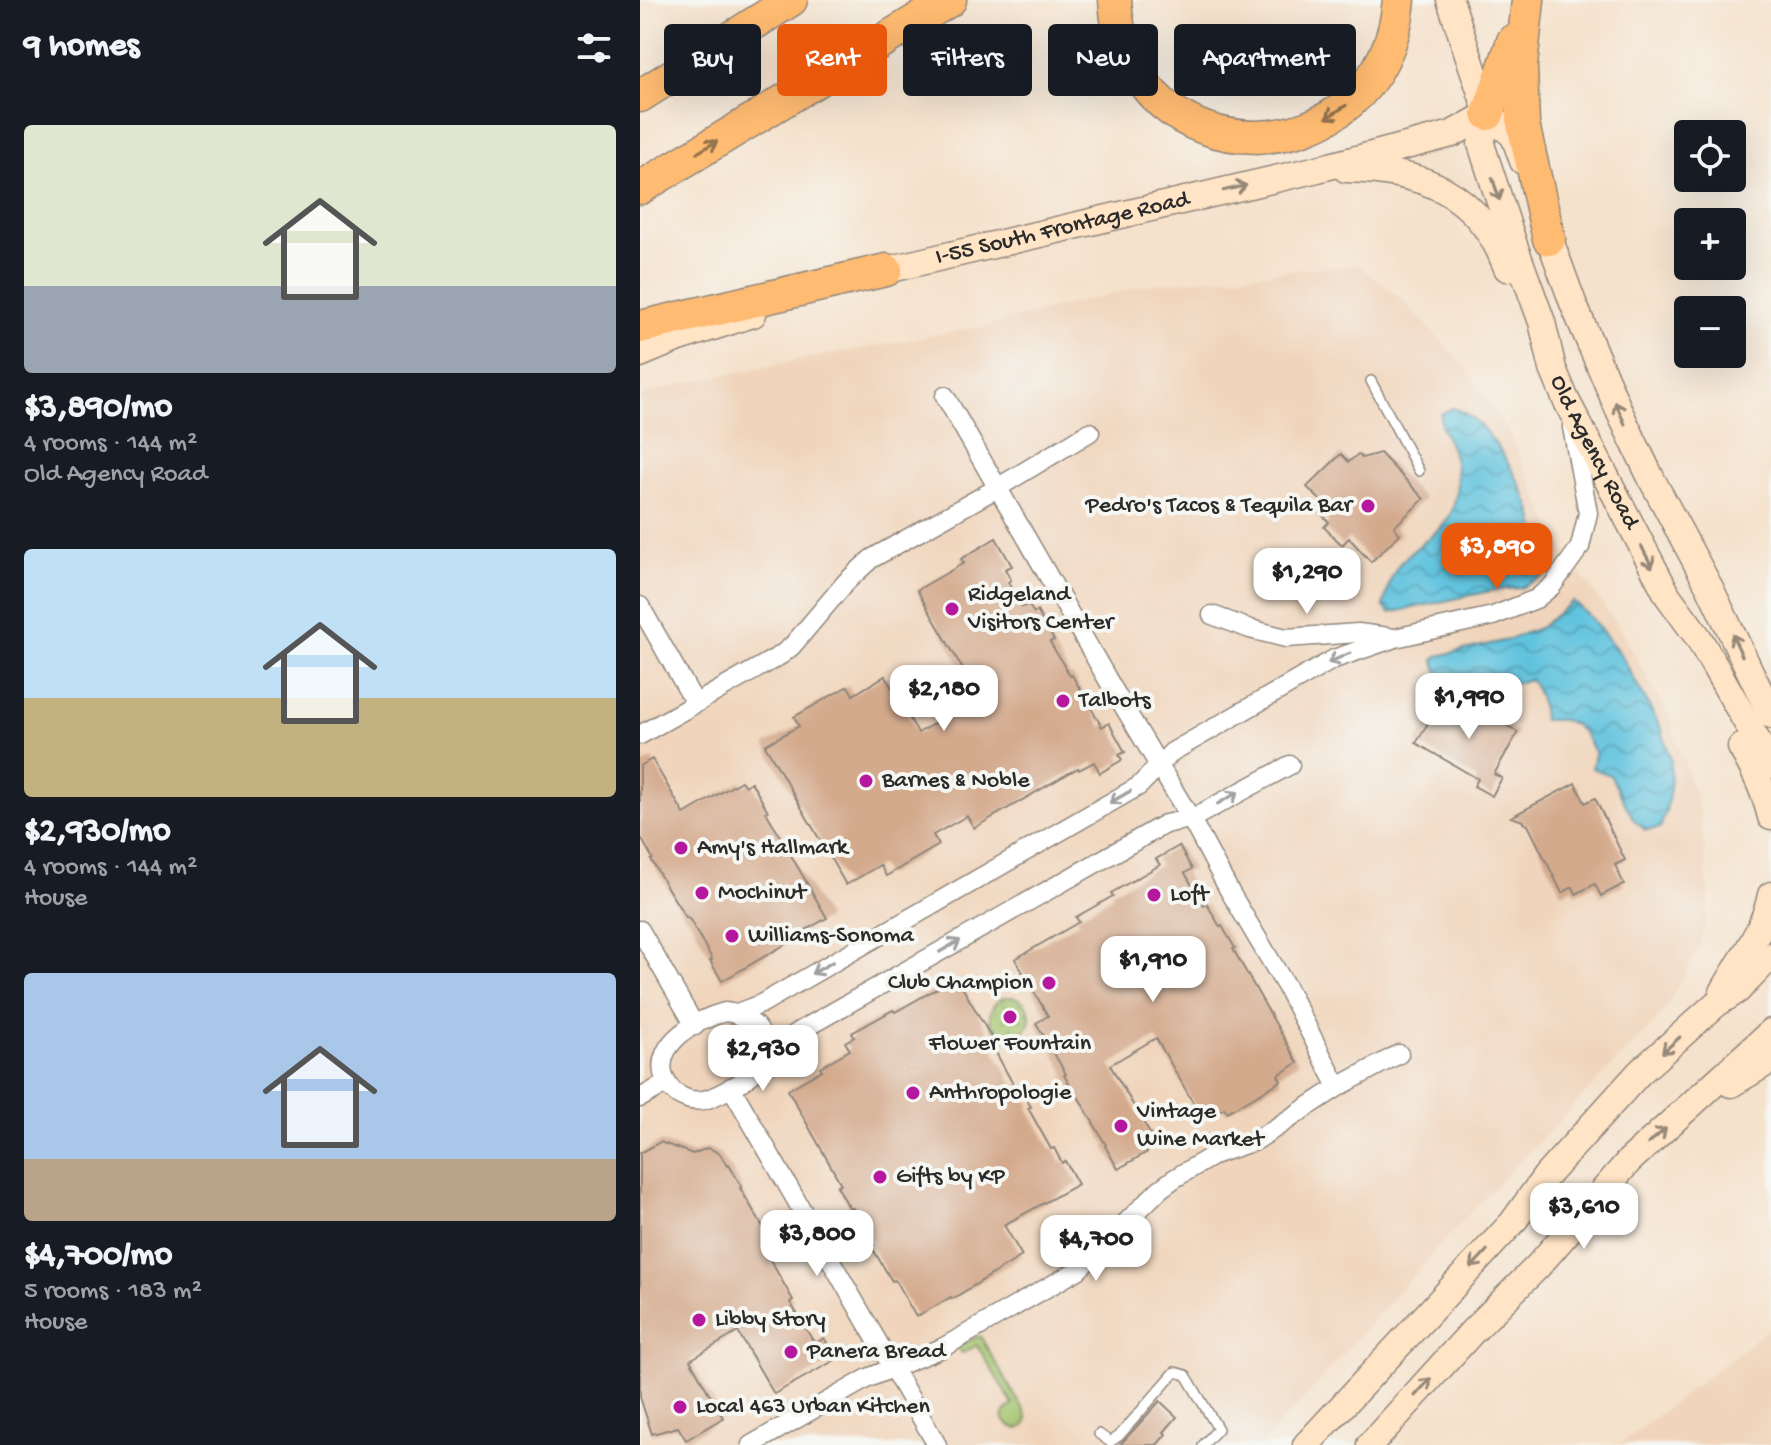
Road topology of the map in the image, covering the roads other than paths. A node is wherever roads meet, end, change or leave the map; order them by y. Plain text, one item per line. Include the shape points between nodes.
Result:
1 (791, 0) edge
2 (950, 0) edge
3 (1115, 0) edge
4 (1399, 0) edge
5 (1450, 0) edge
6 (1527, 0) edge
7 (640, 96) edge
8 (1488, 114) junction
9 (1318, 169) junction
10 (640, 188) edge
11 (1549, 239) junction
12 (886, 270) junction
13 (640, 327) edge
14 (640, 354) edge
15 (1553, 369) junction
16 (1371, 381) dead end
17 (945, 396) dead end
18 (1566, 400) junction
19 (1090, 432) dead end
20 (1419, 471) dead end
21 (997, 488) junction
22 (1668, 596) junction
23 (640, 606) edge
24 (1212, 615) dead end
25 (1395, 638) junction
26 (1764, 697) edge
27 (695, 703) junction
28 (1771, 715) edge
29 (640, 735) edge
30 (1159, 765) junction
31 (1290, 765) dead end
32 (1771, 765) edge
33 (1771, 817) edge
34 (1191, 819) junction
35 (1771, 895) edge
36 (640, 930) edge
37 (1771, 956) edge
38 (1716, 1004) junction
39 (737, 1013) junction
40 (695, 1026) junction
41 (1771, 1032) edge
42 (1399, 1054) dead end
43 (763, 1057) junction
44 (1771, 1060) edge
45 (667, 1083) junction
46 (731, 1087) junction
47 (1338, 1087) junction
48 (640, 1098) edge
49 (1687, 1110) junction
50 (893, 1368) junction
51 (1099, 1434) dead end
52 (751, 1445) edge
53 (937, 1445) edge
54 (1203, 1445) edge
55 (1306, 1445) edge
56 (1370, 1445) edge

1 - 7 highway
10 -> 2 highway
4 -> 3 highway via 1391,42 1364,89 1348,104 1297,132 1248,138 1198,126 1156,98 1127,56
5 - 8 street, Old Agency Road
6 - 8 highway
6 - 11 highway via 1523,124
8 - 9 street, I-55 South Frontage Road via 1452,134
8 - 11 street, Old Agency Road via 1514,136
8 -> 15 street, Old Agency Road via 1481,144
12 -> 9 street, I-55 South Frontage Road
9 - 15 street via 1400,174 1433,184 1466,203 1500,249 1533,338
26 -> 11 street, Old Agency Road via 1620,413
12 - 13 highway
12 - 14 street, I-55 South Frontage Road
15 - 18 street, Old Agency Road
16 - 20 lane
17 - 21 street
18 -> 22 street, Old Agency Road
18 - 25 street via 1588,513 1580,547 1566,570 1536,599 1493,616
19 - 21 street
21 - 27 street via 871,559 781,655
21 - 30 street
22 - 32 street, Old Agency Road via 1698,637
22 - 33 street via 1685,646 1754,769
23 - 27 street
24 - 25 street via 1286,638 1358,633
25 -> 30 street via 1334,659 1172,752
26 - 28 street, Old Agency Road
27 - 29 street
30 - 34 street
30 -> 39 street via 1139,786
34 -> 31 street
43 -> 34 street via 798,1032 1165,824
34 - 47 street
35 - 38 street via 1757,934
36 - 40 street
37 - 38 street
38 -> 55 street via 1639,1073 1546,1176 1513,1222
39 - 40 street via 714,1015
39 - 43 street via 759,1030
40 - 45 street via 676,1037 665,1053
41 - 49 street
42 - 47 street
43 - 46 street via 752,1075
44 - 49 street
45 - 46 street via 696,1101
45 - 48 street
46 - 50 street
47 - 50 street via 1257,1140 1216,1154 1175,1178 1078,1270 942,1348
56 -> 49 street via 1629,1161
50 - 52 street
50 - 53 street
51 - 54 lane via 1110,1442 1119,1436 1175,1372 1186,1375 1218,1429

